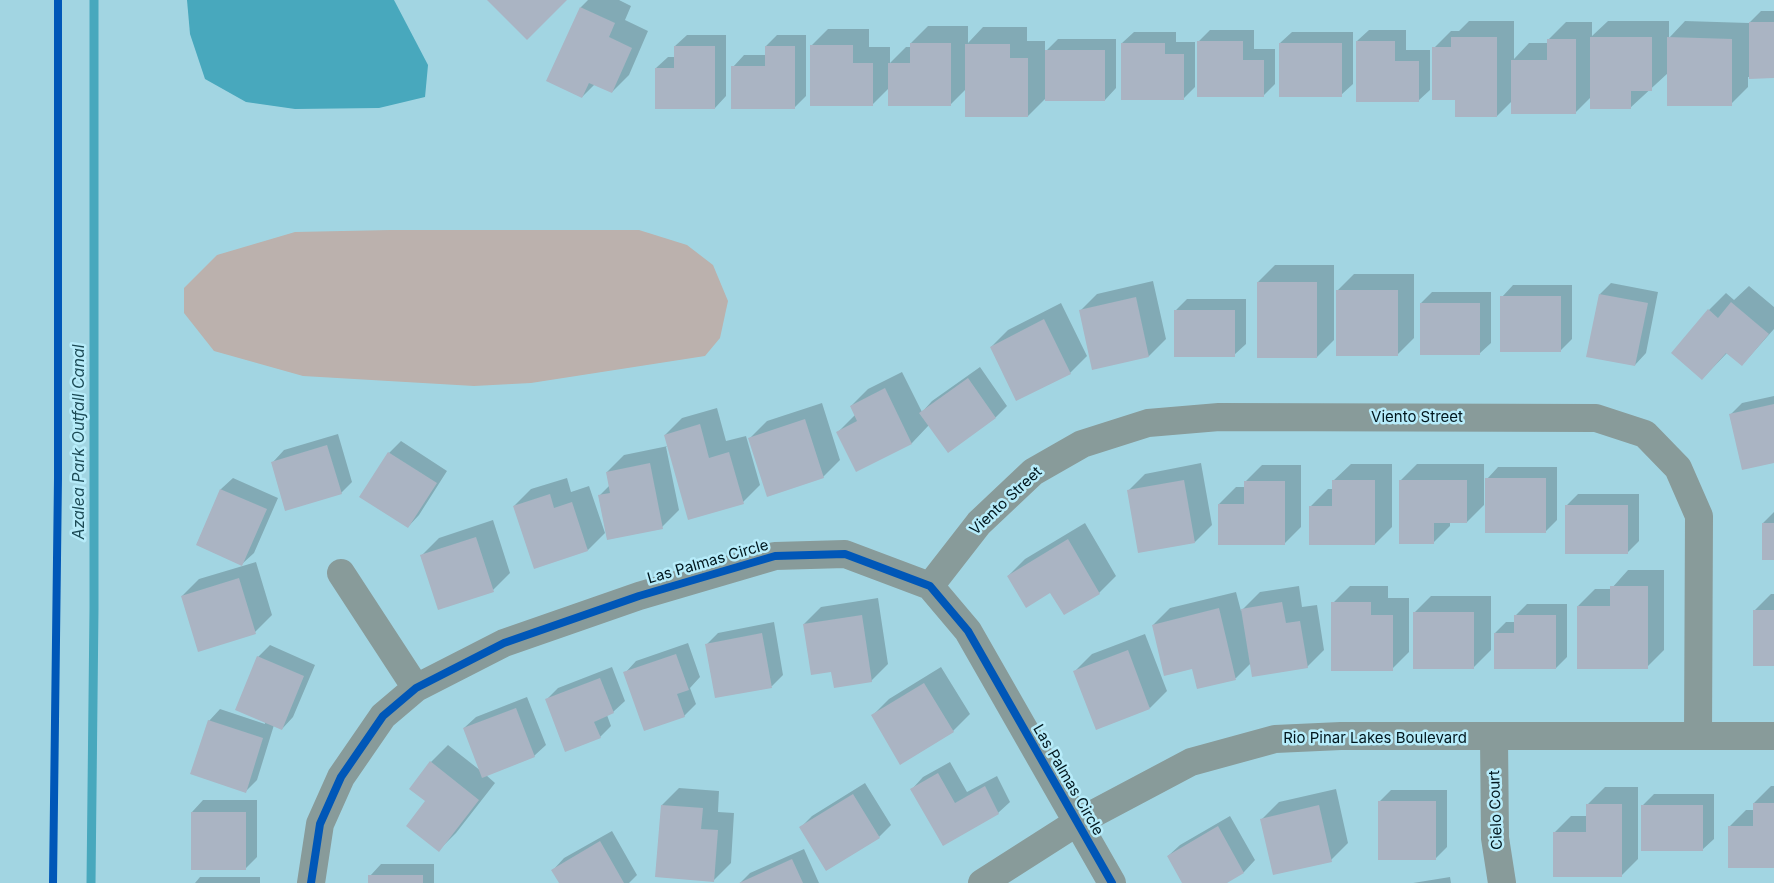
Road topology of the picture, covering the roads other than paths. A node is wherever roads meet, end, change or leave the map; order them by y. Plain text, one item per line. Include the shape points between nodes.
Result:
1 (341, 573) dead end
2 (930, 586) junction
3 (416, 688) junction
4 (1698, 736) junction
5 (1774, 736) edge
6 (1494, 738) junction
7 (1076, 823) junction
8 (311, 883) edge
9 (982, 883) edge
10 (1112, 883) edge
11 (1502, 883) edge

1 - 3 street
2 - 3 street, Las Palmas Circle via 845,554 775,556 640,596 504,643
2 - 4 street, Viento Street via 978,522 1033,472 1082,444 1148,423 1219,417 1596,418 1645,434 1678,468 1699,516
2 - 7 street, Las Palmas Circle via 968,631
3 - 8 street, Las Palmas Circle via 383,716 341,777 320,824
4 - 5 street, Rio Pinar Lakes Boulevard
4 - 6 street, Rio Pinar Lakes Boulevard
6 - 7 street, Rio Pinar Lakes Boulevard via 1341,736 1275,739 1192,762
6 - 11 street, Cielo Court via 1495,838
7 - 9 street, Rio Pinar Lakes Boulevard
7 - 10 street, Las Palmas Circle

